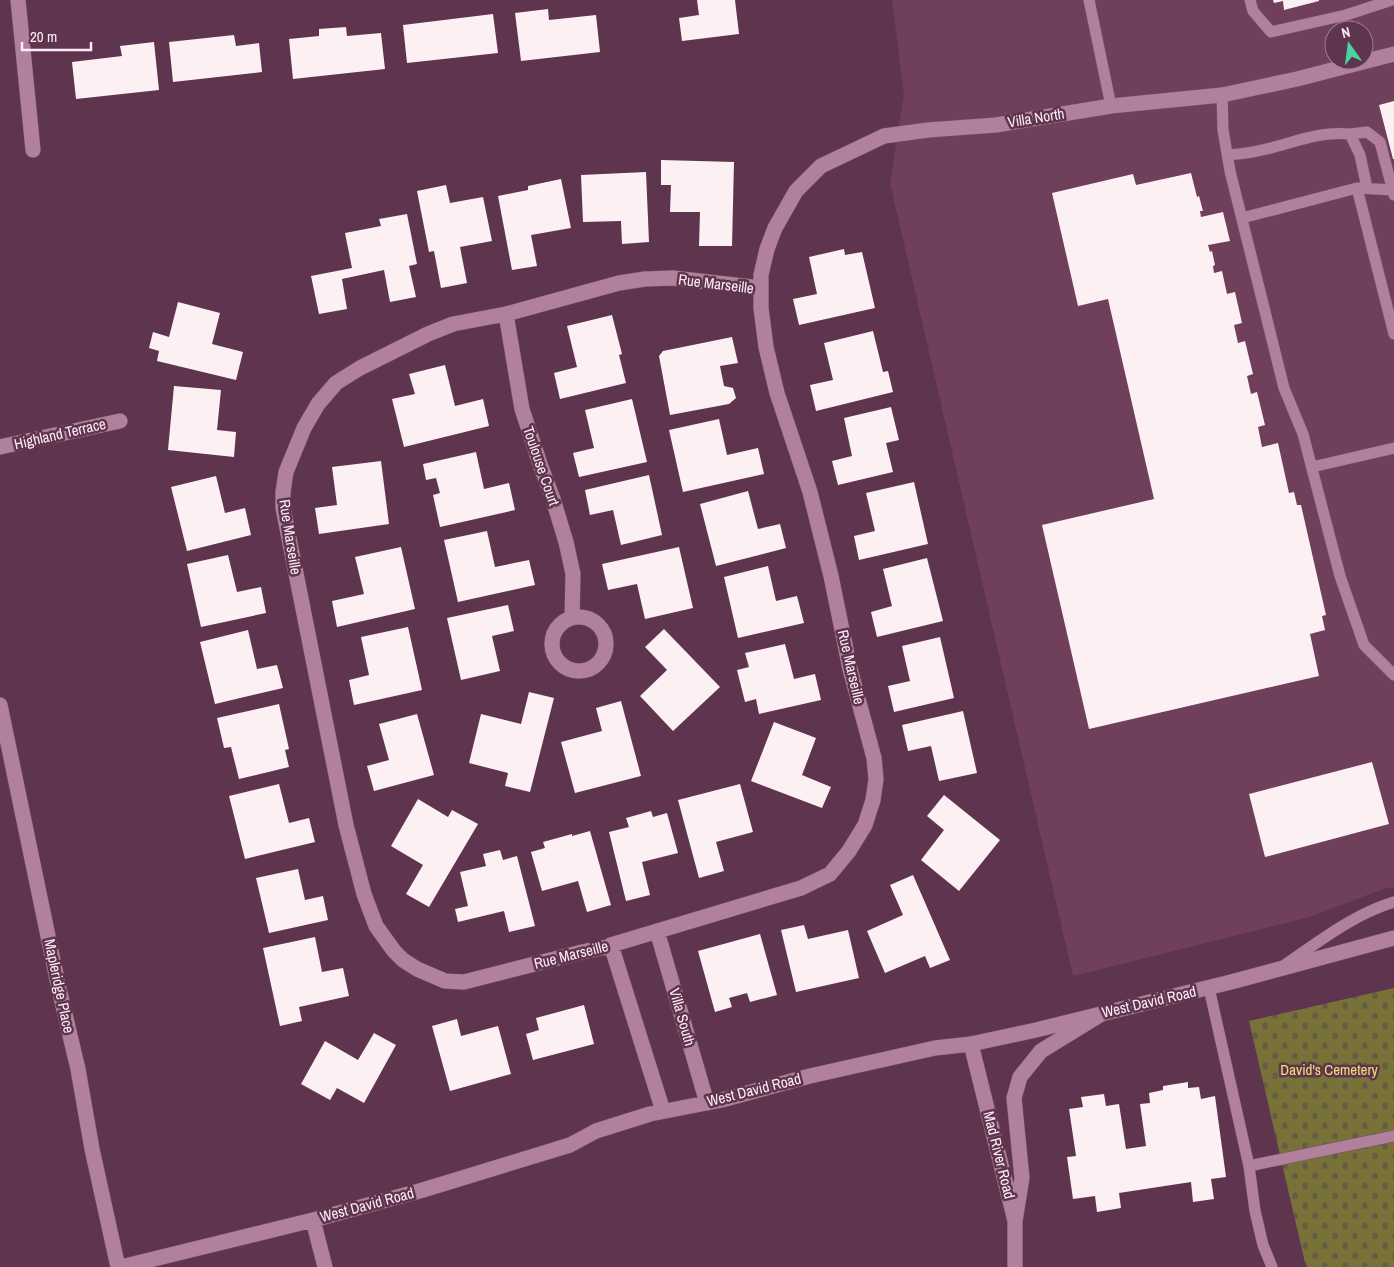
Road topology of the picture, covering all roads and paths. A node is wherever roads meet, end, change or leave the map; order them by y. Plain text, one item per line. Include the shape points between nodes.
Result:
1 (18, 0) edge
2 (1089, 0) edge
3 (1250, 0) edge
4 (1392, 0) edge
5 (1394, 54) edge
6 (1222, 95) junction
7 (1111, 106) junction
8 (1350, 134) junction
9 (33, 150) dead end
10 (1228, 155) junction
11 (1362, 188) junction
12 (1394, 191) edge
13 (1242, 218) junction
14 (761, 288) junction
15 (506, 314) junction
16 (1394, 334) edge
17 (120, 421) dead end
18 (0, 447) edge
19 (1394, 448) edge
20 (1312, 467) junction
21 (572, 618) dead end
22 (1394, 675) edge
23 (0, 705) edge
24 (1394, 902) edge
25 (658, 931) junction
26 (1394, 938) edge
27 (612, 945) junction
28 (1279, 969) junction
29 (1209, 988) junction
30 (1103, 1013) junction
31 (971, 1044) junction
32 (707, 1103) junction
33 (663, 1111) junction
34 (1394, 1136) edge
35 (1250, 1166) junction
36 (313, 1220) junction
37 (1015, 1221) junction
38 (120, 1267) edge
39 (325, 1267) edge
40 (1015, 1267) edge
41 (1272, 1267) edge

1 - 9 street
2 - 7 lane
3 - 4 lane via 1253,11 1271,32 1346,15
5 - 6 street, Villa North
6 - 7 street, Villa North
6 - 10 lane
7 - 14 street, Villa North via 996,125 884,136 821,166 796,191 775,228 761,275
8 - 10 lane via 1319,134 1260,151
8 - 11 lane via 1360,155
8 - 12 lane via 1367,132 1380,142
10 - 13 lane
11 - 12 lane
11 - 13 lane
11 - 16 lane
13 - 20 lane via 1284,388 1303,434
14 - 15 street, Rue Marseille via 673,278 645,279
14 - 25 street, Rue Marseille via 766,347 812,502 874,758 873,800 865,825 830,874 801,888
15 - 21 street, Toulouse Court via 522,409 566,542 572,574
15 - 27 street, Rue Marseille via 454,324 428,334 336,383 304,428 286,472 283,508 346,825 364,894 383,937 403,960 417,969 446,981 464,982
17 - 18 street, Highland Terrace
19 - 20 lane
20 - 22 lane via 1340,576 1364,645
23 - 38 street, Mapleridge Place via 78,1069 92,1149
24 - 28 lane via 1349,922
25 - 27 street, Rue Marseille
25 - 32 street, Villa South
26 - 28 street, West David Road
27 - 33 street
28 - 29 street, West David Road
29 - 30 street, West David Road
29 - 35 lane
30 - 31 street, West David Road
30 - 37 street via 1041,1051 1020,1077 1014,1098 1022,1178
31 - 32 street, West David Road via 935,1048 830,1071
31 - 37 street, Mad River Road
32 - 33 street, West David Road
33 - 36 street, West David Road via 596,1131 561,1148
34 - 35 lane
35 - 41 lane via 1255,1211
36 - 38 street, West David Road
36 - 39 street
37 - 40 street, Mad River Road

